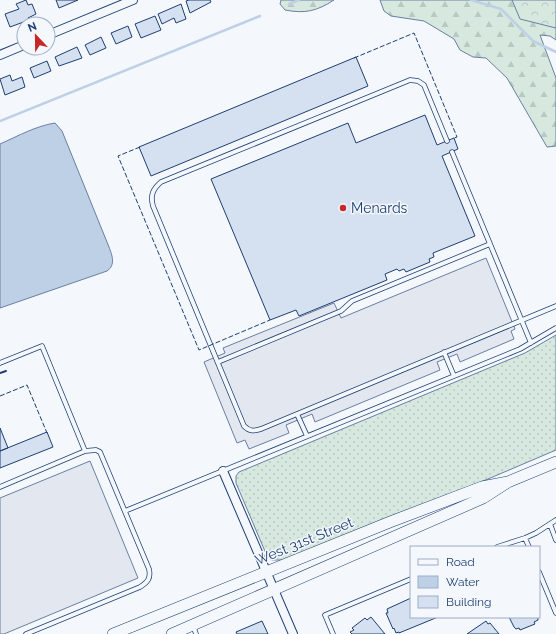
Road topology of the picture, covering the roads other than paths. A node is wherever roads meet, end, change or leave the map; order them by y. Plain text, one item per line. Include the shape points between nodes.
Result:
1 (133, 0) edge
2 (56, 32) edge
3 (16, 48) edge
4 (0, 54) edge
5 (447, 141) dead end
6 (452, 152) dead end
7 (490, 244) junction
8 (556, 306) edge
9 (521, 320) junction
10 (556, 328) edge
11 (531, 343) junction
12 (444, 352) junction
13 (218, 362) junction
14 (0, 363) edge
15 (454, 376) junction
16 (297, 414) junction
17 (307, 436) junction
18 (85, 451) junction
19 (556, 462) edge
20 (223, 471) junction
21 (508, 482) junction
22 (0, 487) edge
23 (125, 511) junction
24 (556, 520) edge
25 (550, 524) junction
26 (525, 538) junction
27 (556, 540) edge
28 (500, 546) edge
29 (529, 546) edge
30 (267, 573) junction
31 (540, 574) edge
32 (410, 579) edge
33 (274, 590) junction
34 (556, 613) edge
35 (161, 615) junction
36 (194, 630) edge
37 (26, 634) edge
38 (114, 634) edge
39 (134, 634) edge
40 (172, 634) edge
41 (293, 634) edge
42 (333, 634) edge

1 - 2 street
3 - 4 street
5 - 13 lane via 424,85 410,80 156,186 151,198 153,206
6 - 7 lane
7 - 9 lane
7 - 13 lane via 352,301 341,311
8 - 9 lane
9 - 11 lane
9 - 12 lane
10 - 11 lane
11 - 15 lane
12 - 15 lane
12 - 16 lane
13 - 16 lane via 244,426 248,430 254,431
14 - 18 lane via 42,346
15 - 17 lane
16 - 17 lane
17 - 20 lane
18 - 22 lane
18 - 23 lane via 100,452
19 - 21 main road, West 31st Street
20 - 23 lane
20 - 30 street
21 - 30 main road, West 31st Street via 482,487
21 - 33 main road, West 31st Street via 483,498
23 - 37 lane via 149,569 149,579 145,584
24 - 25 lane
25 - 26 lane
25 - 27 lane
26 - 28 lane
26 - 29 lane
30 - 33 street
30 - 35 main road, West 31st Street
31 - 34 lane
32 - 42 lane via 325,615
33 - 36 main road, West 31st Street
33 - 41 street
35 - 38 main road, West 31st Street
35 - 39 main road
36 - 40 main road, West 31st Street

